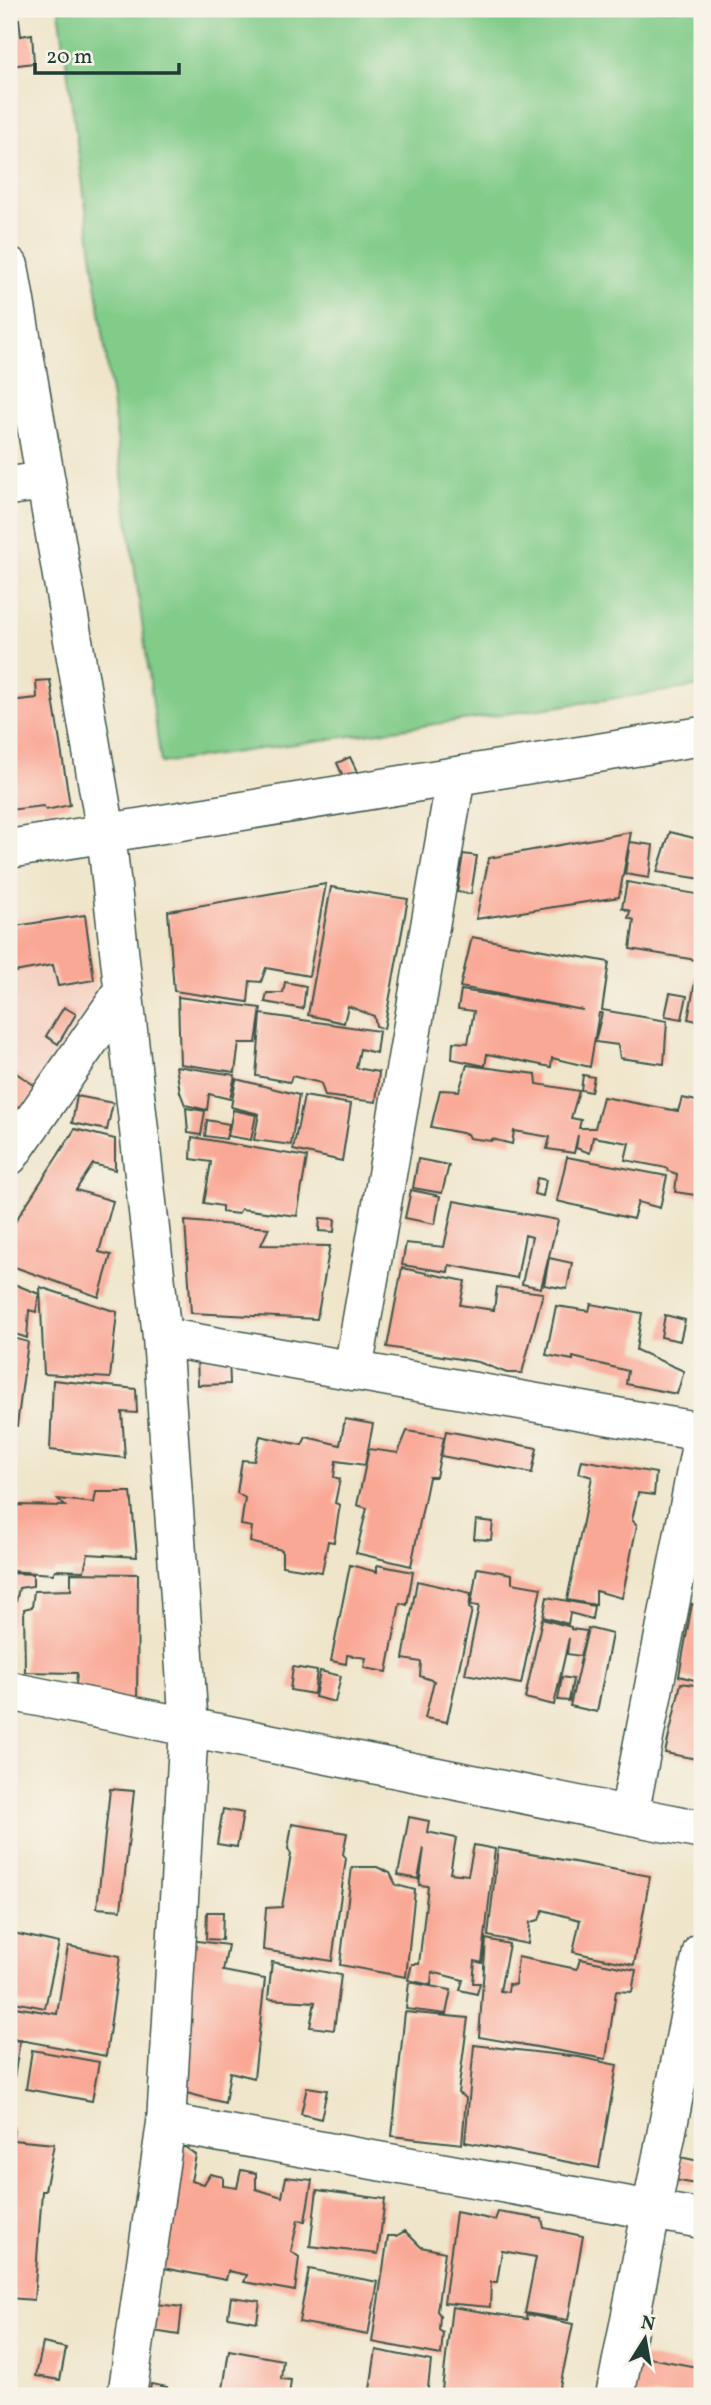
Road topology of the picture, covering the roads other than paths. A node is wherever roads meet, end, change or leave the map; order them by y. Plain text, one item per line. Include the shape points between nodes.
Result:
1 (9, 266) edge
2 (46, 481) junction
3 (9, 486) edge
4 (702, 736) edge
5 (456, 776) junction
6 (106, 833) junction
7 (9, 849) edge
8 (123, 992) junction
9 (9, 1156) edge
10 (162, 1337) junction
11 (354, 1371) junction
12 (702, 1432) edge
13 (702, 1440) edge
14 (9, 1691) edge
15 (189, 1727) junction
16 (629, 1815) junction
17 (702, 1830) edge
18 (702, 1952) edge
19 (166, 2123) junction
20 (652, 2210) junction
21 (702, 2219) edge
22 (127, 2396) edge
23 (614, 2396) edge

1 - 2 street
2 - 3 street
2 - 6 street
4 - 5 street
5 - 6 street
5 - 11 street
6 - 7 street
6 - 8 street
8 - 9 street
8 - 10 street
10 - 11 street
10 - 15 street
11 - 12 street
13 - 16 street
14 - 15 street
15 - 16 street
15 - 19 street
16 - 17 street
18 - 20 street
19 - 20 street
19 - 22 street
20 - 21 street
20 - 23 street

